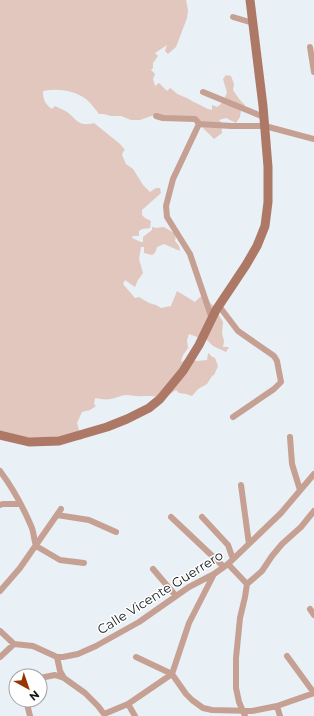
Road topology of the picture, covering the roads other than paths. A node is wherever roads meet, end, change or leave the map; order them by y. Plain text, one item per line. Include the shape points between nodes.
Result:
1 (250, 0) edge
2 (233, 17) dead end
3 (253, 23) junction
4 (310, 47) dead end
5 (314, 72) edge
6 (203, 92) dead end
7 (156, 116) dead end
8 (264, 121) junction
9 (198, 122) junction
10 (314, 139) edge
11 (218, 308) junction
12 (212, 319) junction
13 (233, 417) dead end
14 (0, 435) edge
15 (290, 437) dead end
16 (0, 471) edge
17 (314, 474) edge
18 (241, 485) dead end
19 (300, 490) junction
20 (20, 504) junction
21 (0, 505) edge
22 (61, 509) dead end
23 (314, 511) edge
24 (57, 515) junction
25 (171, 517) dead end
26 (202, 517) dead end
27 (116, 532) dead end
28 (249, 544) junction
29 (36, 546) junction
30 (84, 563) dead end
31 (228, 563) junction
32 (153, 569) dead end
33 (214, 574) junction
34 (247, 584) junction
35 (0, 591) edge
36 (176, 596) junction
37 (310, 608) dead end
38 (314, 615) edge
39 (0, 630) edge
40 (14, 644) junction
41 (287, 656) dead end
42 (0, 657) edge
43 (56, 657) junction
44 (136, 657) dead end
45 (172, 674) junction
46 (48, 676) edge
47 (64, 678) junction
48 (314, 693) edge
49 (128, 704) junction
50 (277, 706) junction
51 (243, 714) edge
52 (104, 715) edge
53 (135, 716) edge
54 (280, 716) edge

1 - 3 main road
2 - 3 street
3 - 8 main road
4 - 5 street
6 - 8 street
7 - 9 street via 195,119
8 - 9 street via 232,126
8 - 10 street
8 - 11 main road via 268,167 265,226 257,246
9 - 12 street via 173,179 166,206 167,217 190,254
11 - 12 main road
11 - 13 street via 238,330 274,356 281,382
12 - 14 main road via 199,346 178,378 149,408 107,427 59,441 29,442
15 - 19 street via 292,464
16 - 20 street
17 - 19 street, Calle Vicente Guerrero
18 - 28 street
19 - 28 street, Calle Vicente Guerrero
20 - 21 street
20 - 29 street via 32,529
22 - 24 street
23 - 34 street via 282,544 262,572
24 - 27 street via 89,520
24 - 29 street
25 - 31 street
26 - 31 street via 228,545
28 - 31 street, Calle Vicente Guerrero
29 - 30 street via 60,560
29 - 35 street
31 - 33 street, Calle Vicente Guerrero
31 - 34 street
32 - 36 street
33 - 36 street, Calle Vicente Guerrero
33 - 45 street via 189,624
34 - 51 street via 236,658 236,688
36 - 43 street, Calle Vicente Guerrero via 139,622 96,646 78,654
37 - 38 street
39 - 40 street
40 - 42 street
40 - 43 street via 33,646
41 - 48 street
43 - 47 street
44 - 45 street
45 - 49 street
45 - 51 street via 186,694 203,708
46 - 47 street via 55,675
47 - 52 street via 85,693
48 - 50 street
49 - 52 street
49 - 53 street
50 - 51 street
50 - 54 street

